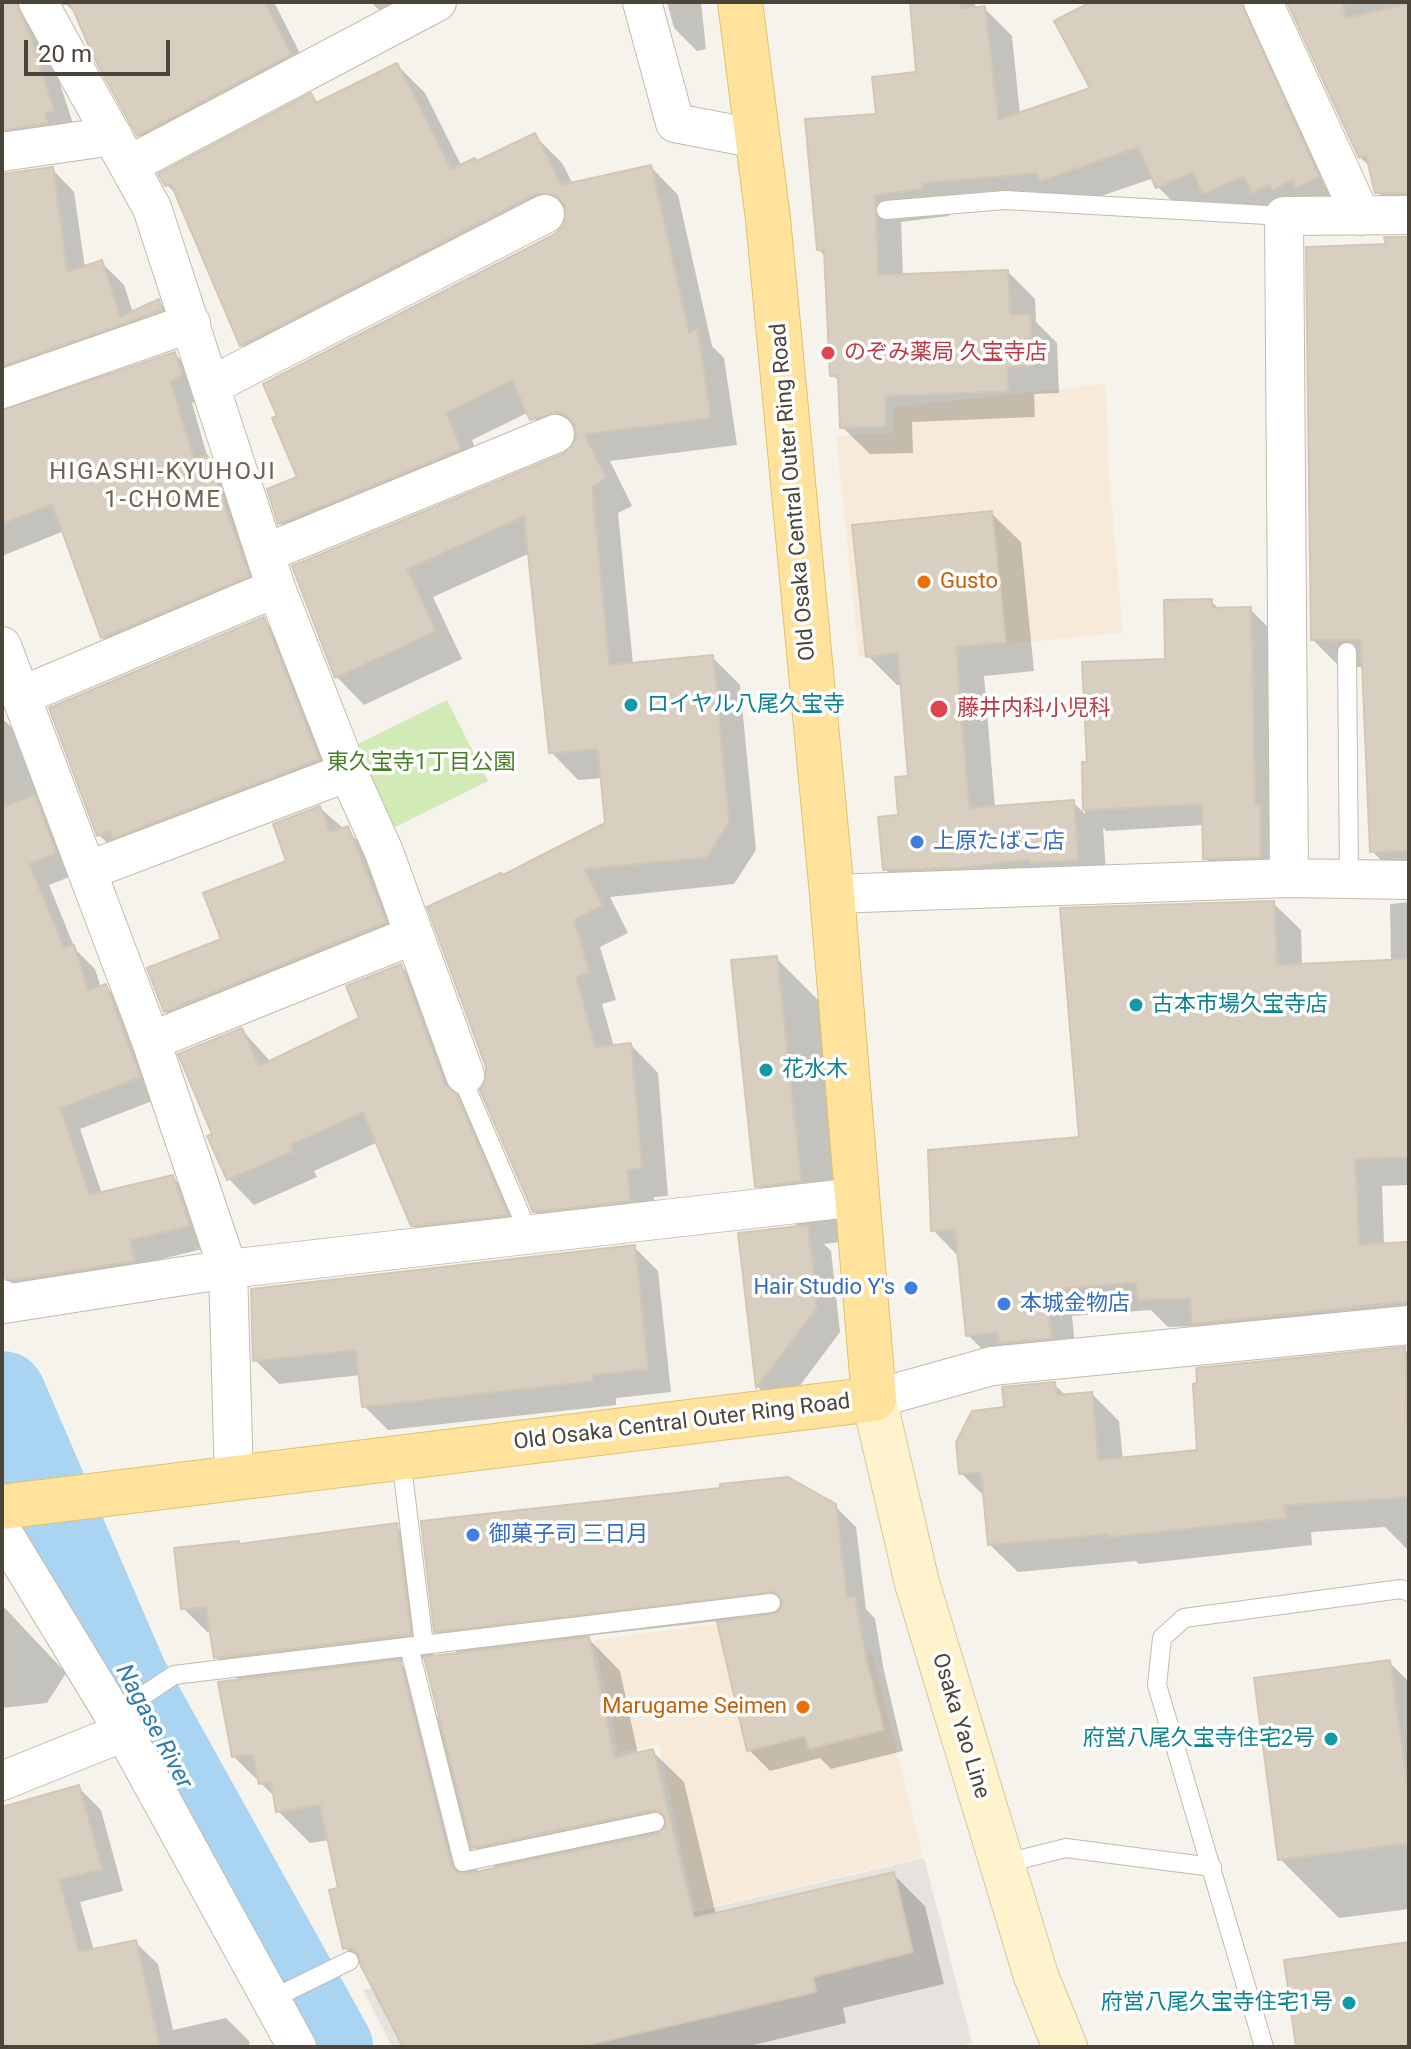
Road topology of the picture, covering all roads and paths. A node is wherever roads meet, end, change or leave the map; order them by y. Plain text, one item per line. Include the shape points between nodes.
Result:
1 (38, 2) edge
2 (437, 2) edge
3 (642, 2) edge
4 (740, 2) edge
5 (1263, 2) edge
6 (758, 139) junction
7 (121, 150) junction
8 (2, 152) edge
9 (886, 210) dead end
10 (545, 214) dead end
11 (1409, 215) edge
12 (1284, 216) junction
13 (1361, 216) junction
14 (191, 323) junction
15 (212, 385) junction
16 (2, 389) edge
17 (555, 434) dead end
18 (271, 571) junction
19 (1347, 652) dead end
20 (9, 672) edge
21 (348, 772) junction
22 (87, 871) junction
23 (1289, 878) junction
24 (1349, 879) junction
25 (1409, 880) edge
26 (832, 894) junction
27 (414, 935) junction
28 (151, 1041) junction
29 (465, 1075) joint
30 (857, 1197) junction
31 (529, 1234) junction
32 (228, 1269) junction
33 (2, 1299) edge
34 (1409, 1325) edge
35 (874, 1399) junction
36 (401, 1458) junction
37 (234, 1479) junction
38 (10, 1513) edge
39 (1409, 1592) edge
40 (771, 1603) dead end
41 (417, 1646) junction
42 (123, 1717) junction
43 (2, 1781) edge
44 (655, 1822) dead end
45 (1002, 1864) junction
46 (1212, 1867) junction
47 (349, 1961) dead end
48 (273, 1998) junction
49 (297, 2047) edge
50 (1065, 2047) edge
51 (1264, 2047) edge

1 - 7 street
2 - 7 street
3 - 6 street via 675,123
4 - 6 main road, Old Osaka Central Outer Ring Road
5 - 13 street
6 - 26 main road, Old Osaka Central Outer Ring Road
7 - 8 street
7 - 14 street via 152,208
9 - 12 lane via 1005,200
10 - 15 street
11 - 13 street
12 - 13 street
12 - 23 street
14 - 15 street
14 - 16 street
15 - 18 street
17 - 18 street
18 - 20 street
18 - 21 street
19 - 24 lane
20 - 22 street
21 - 22 street
21 - 27 street
22 - 28 street
23 - 24 street
23 - 26 street
24 - 25 street
26 - 30 main road, Old Osaka Central Outer Ring Road
27 - 28 street
27 - 29 street
28 - 32 street
29 - 31 lane
30 - 31 street
30 - 35 main road, Old Osaka Central Outer Ring Road
31 - 32 street
32 - 33 street via 4,1304
32 - 37 street
34 - 35 street via 992,1366
35 - 36 main road, Old Osaka Central Outer Ring Road
35 - 45 main road, Osaka Yao Line via 917,1583
36 - 37 main road, Old Osaka Central Outer Ring Road
36 - 41 lane
37 - 38 main road, Old Osaka Central Outer Ring Road
38 - 42 street
39 - 46 lane via 1184,1618 1162,1638 1157,1685
40 - 41 lane
41 - 42 lane via 174,1675
41 - 44 lane via 463,1862
42 - 43 street
42 - 48 street
45 - 46 lane via 1066,1848
45 - 50 main road, Osaka Yao Line via 1036,1976
46 - 51 lane
47 - 48 lane
48 - 49 street

